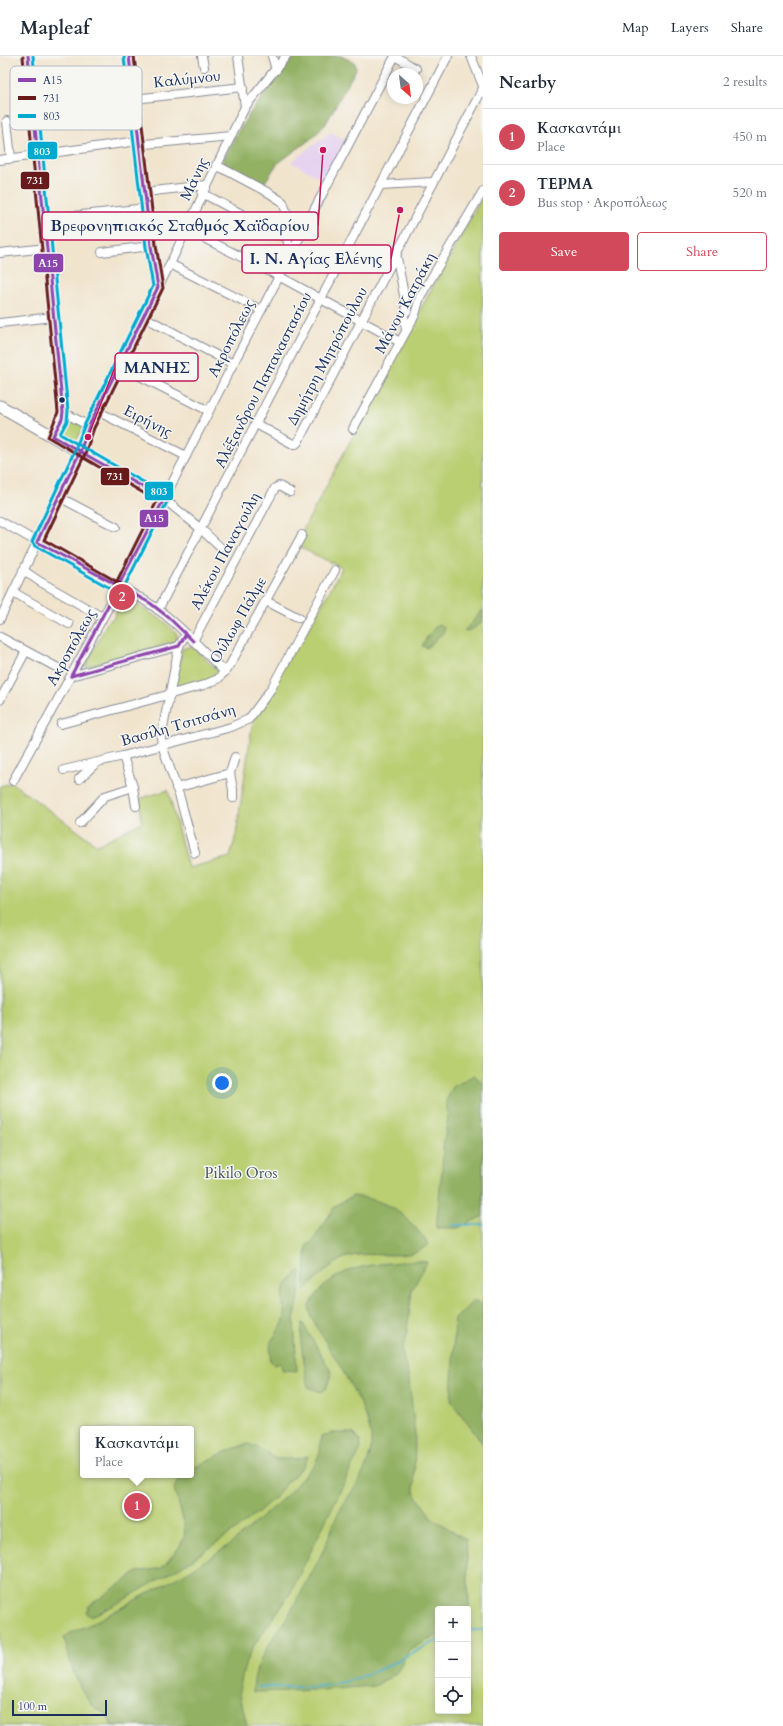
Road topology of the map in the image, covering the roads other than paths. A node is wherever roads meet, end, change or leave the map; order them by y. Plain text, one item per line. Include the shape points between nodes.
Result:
1 (28, 56) edge
2 (129, 56) edge
3 (202, 56) edge
4 (238, 56) edge
5 (272, 56) edge
6 (286, 56) edge
7 (395, 56) edge
8 (448, 56) edge
9 (471, 56) edge
10 (29, 66) edge
11 (130, 66) edge
12 (204, 67) dead end
13 (414, 68) edge
14 (276, 70) junction
15 (243, 87) junction
16 (483, 87) edge
17 (142, 98) edge
18 (245, 107) junction
19 (7, 120) dead end
20 (36, 130) edge
21 (138, 130) edge
22 (231, 136) junction
23 (139, 142) junction
24 (39, 155) junction
25 (11, 159) junction
26 (0, 160) edge
27 (216, 165) junction
28 (433, 182) junction
29 (206, 185) junction
30 (381, 185) junction
31 (145, 192) junction
32 (483, 192) edge
33 (202, 193) junction
34 (147, 208) junction
35 (45, 219) junction
36 (186, 229) junction
37 (286, 238) junction
38 (151, 246) junction
39 (47, 248) junction
40 (102, 252) dead end
41 (0, 253) edge
42 (396, 253) junction
43 (290, 254) junction
44 (170, 264) junction
45 (278, 276) junction
46 (158, 287) junction
47 (321, 299) junction
48 (261, 310) junction
49 (52, 317) junction
50 (144, 317) junction
51 (362, 321) junction
52 (0, 323) edge
53 (406, 330) junction
54 (400, 342) junction
55 (233, 364) junction
56 (120, 366) junction
57 (0, 406) edge
58 (97, 411) junction
59 (209, 411) junction
60 (63, 412) junction
61 (256, 424) junction
62 (89, 426) junction
63 (353, 429) dead end
64 (53, 436) junction
65 (80, 452) junction
66 (186, 456) junction
67 (290, 492) dead end
68 (59, 497) junction
69 (164, 499) junction
70 (0, 521) edge
71 (116, 527) dead end
72 (201, 529) junction
73 (302, 536) dead end
74 (37, 542) junction
75 (221, 548) dead end
76 (24, 570) junction
77 (335, 570) dead end
78 (119, 588) junction
79 (13, 592) junction
80 (266, 601) junction
81 (2, 608) edge
82 (158, 610) junction
83 (102, 617) junction
84 (299, 618) dead end
85 (0, 619) edge
86 (69, 624) dead end
87 (186, 634) junction
88 (0, 637) edge
89 (193, 642) junction
90 (179, 646) junction
91 (26, 651) junction
92 (58, 668) dead end
93 (225, 672) junction
94 (71, 676) junction
95 (170, 695) junction
96 (0, 700) edge
97 (61, 724) dead end
98 (162, 745) junction
99 (123, 756) junction
100 (235, 757) dead end
101 (96, 763) junction
102 (64, 770) dead end
103 (230, 773) junction
104 (79, 778) dead end
105 (13, 781) dead end
106 (133, 787) junction
107 (176, 788) junction
108 (232, 798) dead end
109 (136, 806) dead end
110 (80, 823) dead end
111 (195, 853) dead end

1 - 10 street
2 - 11 street
3 - 12 street
4 - 15 street
5 - 14 street
6 - 14 street, Μάνης
7 - 13 street
7 - 43 street, Ακροπόλεως
8 - 30 street, Αλέξανδρου Παπαναστασίου
9 - 16 street
14 - 18 street, Μάνης
15 - 17 street, Καλύμνου
15 - 18 street
16 - 28 street, Δημήτρη Μητρόπουλου
18 - 22 street, Μάνης
19 - 25 street
20 - 24 street
21 - 23 street
22 - 23 street via 144,144
22 - 27 street, Μάνης
23 - 24 street
23 - 31 street
24 - 25 street
24 - 35 street
25 - 26 street
27 - 29 street, Μάνης
27 - 37 street via 281,200 287,214
28 - 30 street
28 - 42 street, Δημήτρη Μητρόπουλου
29 - 31 street
29 - 33 street, Μάνης
30 - 47 street, Αλέξανδρου Παπαναστασίου
31 - 34 street
32 - 53 street, Μάνου Κατράκη via 420,297 416,315
33 - 36 street, Μάνης
33 - 37 street
34 - 35 street
34 - 38 street
35 - 39 street
36 - 44 street, Μάνης
36 - 45 street
37 - 43 street
38 - 40 street
38 - 46 street
39 - 41 street
39 - 49 street
42 - 51 street, Δημήτρη Μητρόπουλου
42 - 53 street via 406,313
43 - 45 street, Ακροπόλεως
44 - 46 street, Μάνης
44 - 48 street
45 - 47 street
45 - 48 street, Ακροπόλεως
46 - 50 street, Μάνης
47 - 51 street
47 - 61 street, Αλέξανδρου Παπαναστασίου
48 - 55 street, Ακροπόλεως
49 - 52 street
49 - 60 street
50 - 55 street
50 - 56 street, Μάνης
51 - 54 street
51 - 61 street, Δημήτρη Μητρόπουλου via 296,444
53 - 54 street, Μάνου Κατράκη
54 - 63 street, Μάνου Κατράκη
55 - 59 street, Ακροπόλεως
56 - 58 street, Μάνης
56 - 59 street
57 - 64 street
58 - 62 street, Μάνης
58 - 66 street, Ειρήνης
59 - 66 street, Ακροπόλεως
60 - 62 street
60 - 64 street
61 - 72 street, Αλέξανδρου Παπαναστασίου
62 - 65 street, Μάνης
64 - 65 street
65 - 68 street, Μάνης
65 - 69 street
66 - 69 street, Ακροπόλεως
67 - 89 street, Αλέκου Παναγούλη via 279,486 274,488
68 - 71 street
68 - 74 street, Μάνης
69 - 72 street
69 - 78 street, Ακροπόλεως
70 - 74 street
72 - 75 street
72 - 82 street, Αλέξανδρου Παπαναστασίου
73 - 80 street, Ούλωφ Πάλμε
74 - 76 street, Μάνης
74 - 78 street
76 - 79 street, Μάνης
76 - 83 street via 39,582
77 - 98 street, Βασίλη Τσιτσάνη via 271,689 249,719 231,727
78 - 82 street via 132,593
78 - 83 street, Ακροπόλεως
79 - 81 street, Μάνης
79 - 86 street
80 - 84 street
80 - 93 street, Ούλωφ Πάλμε
81 - 85 street, Μάνης
82 - 87 street
83 - 94 street, Ακροπόλεως
87 - 89 street
87 - 90 street
88 - 91 street
89 - 93 street
90 - 94 street
90 - 95 street
91 - 92 street
91 - 96 street
93 - 95 street, Ούλωφ Πάλμε via 212,682
94 - 105 street, Ακροπόλεως
95 - 97 street, Ούλωφ Πάλμε
95 - 98 street via 162,730
98 - 99 street, Βασίλη Τσιτσάνη
98 - 107 street
99 - 101 street, Βασίλη Τσιτσάνη
99 - 106 street
100 - 103 street
101 - 102 street, Βασίλη Τσιτσάνη
101 - 104 street
103 - 107 street
103 - 108 street
106 - 109 street
106 - 110 street via 104,796
107 - 111 street

